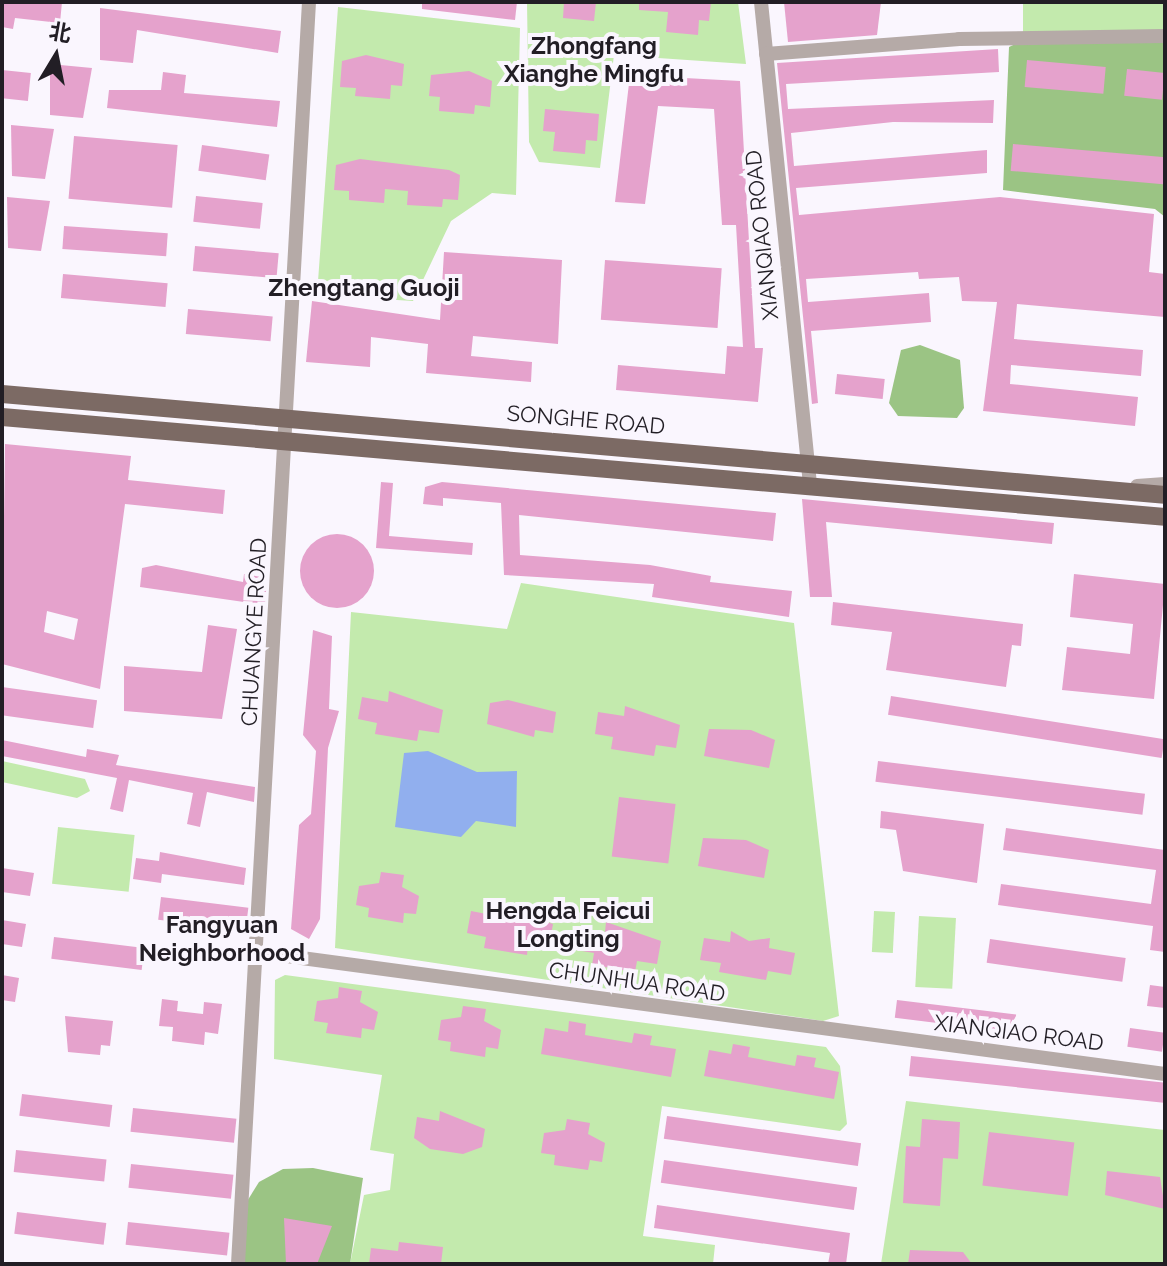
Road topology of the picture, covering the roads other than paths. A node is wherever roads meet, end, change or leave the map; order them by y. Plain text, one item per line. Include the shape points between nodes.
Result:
1 (309, 2) edge
2 (761, 2) edge
3 (1165, 36) edge
4 (766, 54) junction
5 (2, 394) edge
6 (2, 417) edge
7 (289, 419) junction
8 (288, 440) junction
9 (807, 464) junction
10 (1165, 484) edge
11 (810, 486) junction
12 (1093, 489) junction
13 (1165, 495) edge
14 (1165, 517) edge
15 (257, 952) junction
16 (868, 1035) joint
17 (1165, 1074) edge
18 (238, 1264) edge

1 - 7 street, CHUANGYE ROAD
2 - 4 street, XIANQIAO ROAD
3 - 4 street via 959,39
4 - 9 street, XIANQIAO ROAD
5 - 7 main road, SONGHE ROAD
6 - 8 main road
7 - 8 street, CHUANGYE ROAD
7 - 9 main road, SONGHE ROAD
8 - 11 main road
8 - 15 street, CHUANGYE ROAD
9 - 11 street, XIANQIAO ROAD
9 - 12 main road, SONGHE ROAD
10 - 12 street
11 - 14 main road
12 - 13 main road, SONGHE ROAD
15 - 16 street, CHUNHUA ROAD
15 - 18 street, CHUANGYE ROAD
16 - 17 street, XIANQIAO ROAD

